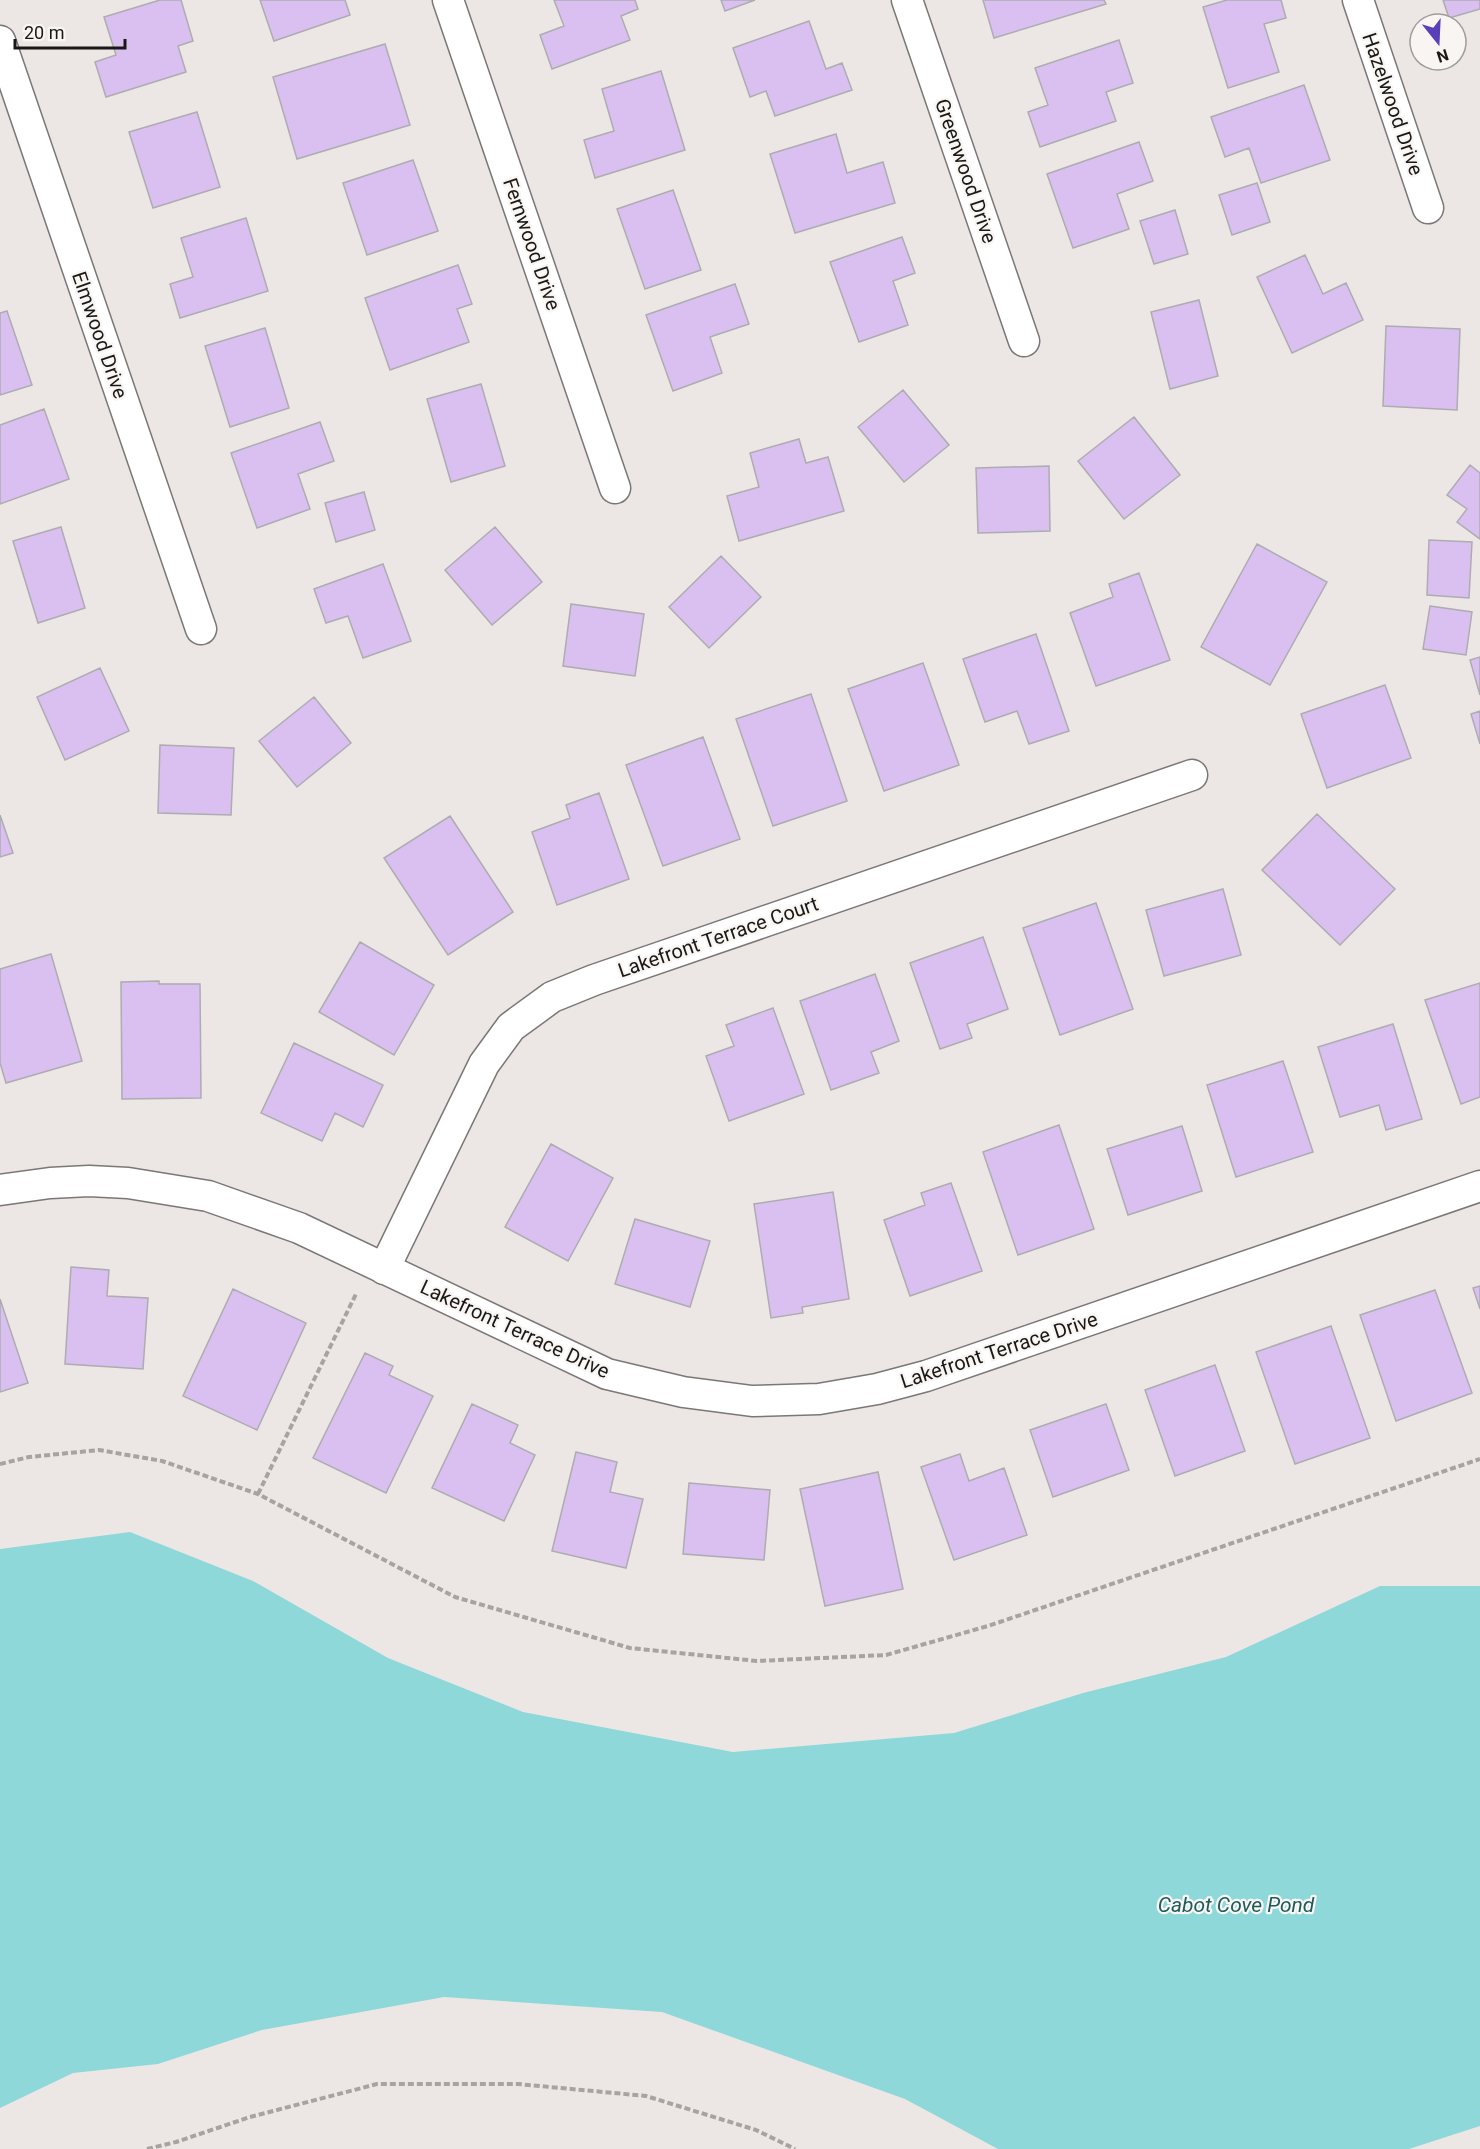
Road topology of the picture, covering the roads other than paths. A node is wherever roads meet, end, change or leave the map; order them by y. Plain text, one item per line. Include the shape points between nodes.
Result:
1 (448, 0) edge
2 (907, 0) edge
3 (1358, 0) edge
4 (0, 41) edge
5 (1428, 208) dead end
6 (1024, 341) dead end
7 (615, 488) dead end
8 (201, 629) dead end
9 (1192, 775) dead end
10 (1480, 1186) edge
11 (0, 1190) edge
12 (384, 1269) junction

1 - 7 street, Fernwood Drive
2 - 6 street, Greenwood Drive
3 - 5 street, Hazelwood Drive
4 - 8 street, Elmwood Drive
9 - 12 street, Lakefront Terrace Court via 552,997 511,1027 484,1064
10 - 12 street, Lakefront Terrace Drive via 926,1376 819,1399 752,1401 683,1392 607,1374
11 - 12 street, Lakefront Terrace Drive via 90,1181 208,1196 299,1228

